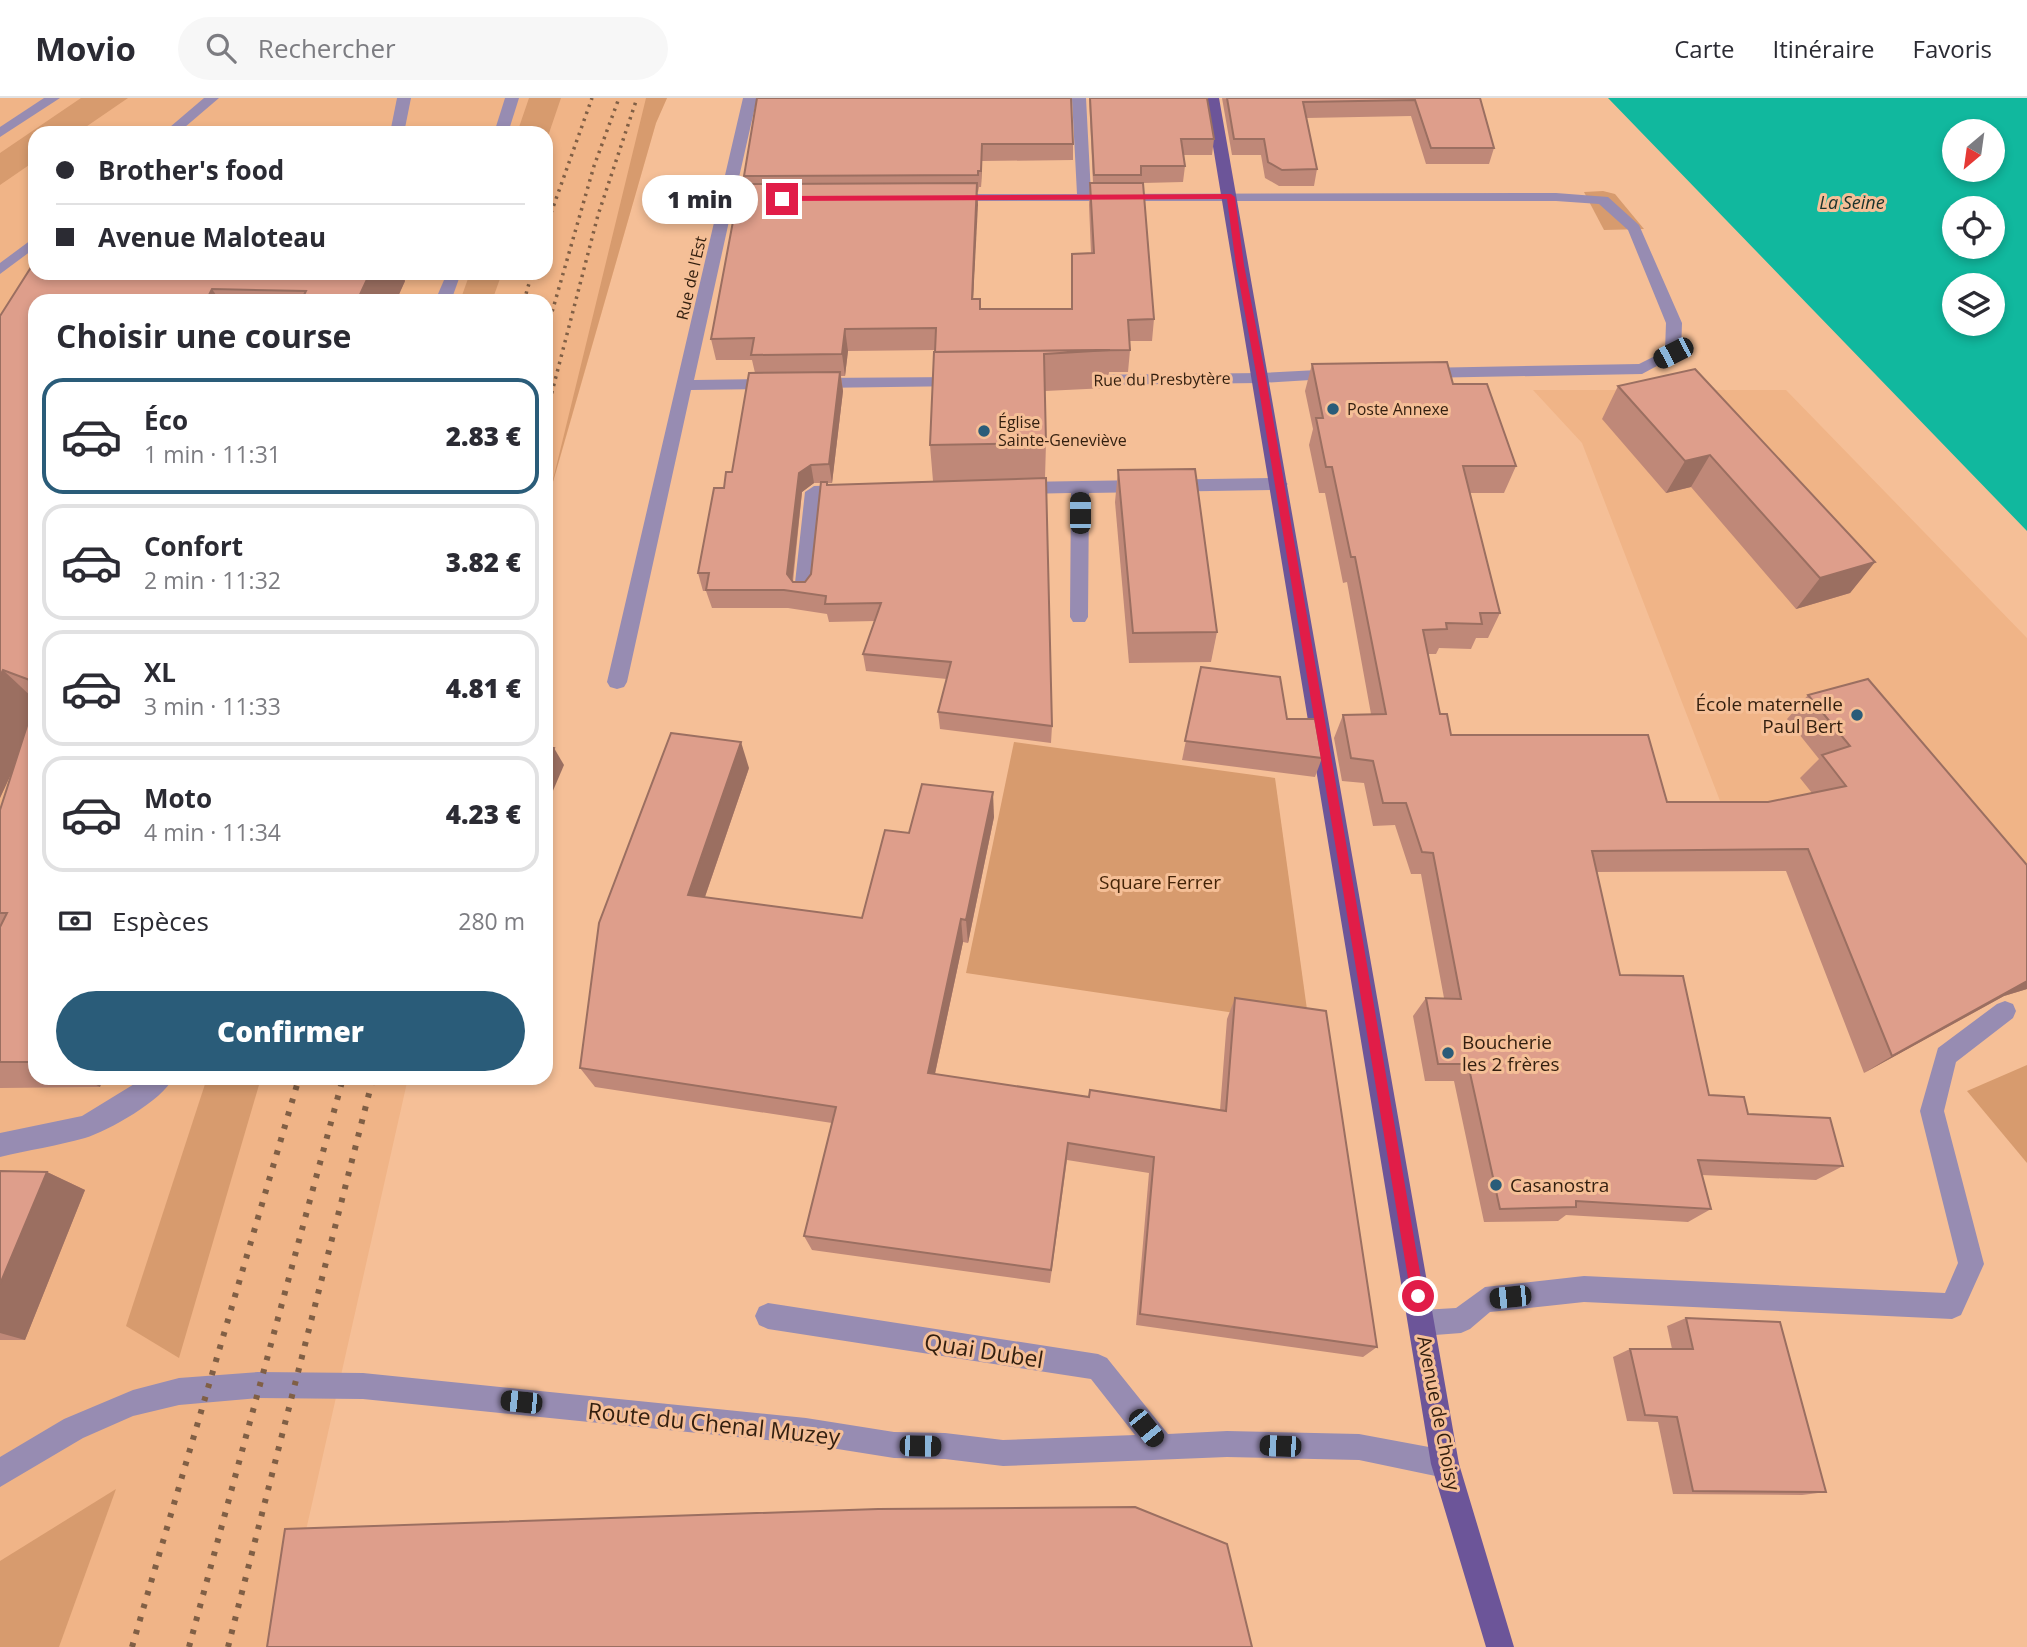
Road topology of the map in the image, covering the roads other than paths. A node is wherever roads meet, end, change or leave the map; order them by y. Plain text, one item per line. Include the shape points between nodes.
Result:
1 (53, 98) edge
2 (212, 98) edge
3 (404, 98) edge
4 (512, 98) edge
5 (750, 98) edge
6 (1079, 98) edge
7 (1212, 98) edge
8 (178, 126) edge
9 (398, 126) edge
10 (503, 126) edge
11 (0, 133) edge
12 (1084, 197) junction
13 (1231, 197) junction
14 (933, 198) edge
15 (727, 199) junction
16 (782, 199) edge
17 (28, 248) edge
18 (0, 270) edge
19 (1411, 373) edge
20 (1357, 374) edge
21 (1261, 378) junction
22 (1067, 380) dead end
23 (971, 382) edge
24 (685, 385) junction
25 (1279, 484) junction
26 (1080, 487) junction
27 (996, 489) edge
28 (870, 491) edge
29 (803, 592) edge
30 (1079, 617) dead end
31 (617, 682) dead end
32 (2005, 1011) edge
33 (153, 1085) edge
34 (0, 1145) edge
35 (768, 1316) dead end
36 (1422, 1324) junction
37 (1162, 1448) junction
38 (1446, 1464) junction
39 (0, 1473) edge
40 (1500, 1647) edge

1 - 11 street
2 - 8 street
3 - 9 street
4 - 10 street
5 - 15 street, Rue de l'Est
6 - 12 street
7 - 13 main road, Avenue de Choisy
12 - 13 street
12 - 14 street
13 - 19 street via 1604,200 1634,228 1674,323 1673,353 1642,369
13 - 21 main road, Avenue de Choisy
15 - 16 street
15 - 24 street, Rue de l'Est
17 - 18 street
20 - 21 street, Rue du Presbytère
21 - 22 street, Rue du Presbytère
21 - 25 main road, Avenue de Choisy
23 - 24 street
24 - 31 street, Rue de l'Est
25 - 26 street
25 - 36 main road, Avenue de Choisy
26 - 27 street
26 - 30 street
28 - 29 street via 814,492
32 - 36 street via 1946,1056 1932,1111 1971,1264 1952,1306 1584,1289 1485,1300 1461,1320
33 - 34 street via 86,1126
35 - 37 street, Quai Dubel via 1098,1367
36 - 38 main road, Avenue de Choisy
37 - 38 street, Route du Chenal Muzey via 1227,1444 1359,1447
37 - 39 street, Route du Chenal Muzey via 1003,1453 363,1386 247,1386 155,1397 56,1436
38 - 40 main road, Avenue de Choisy

